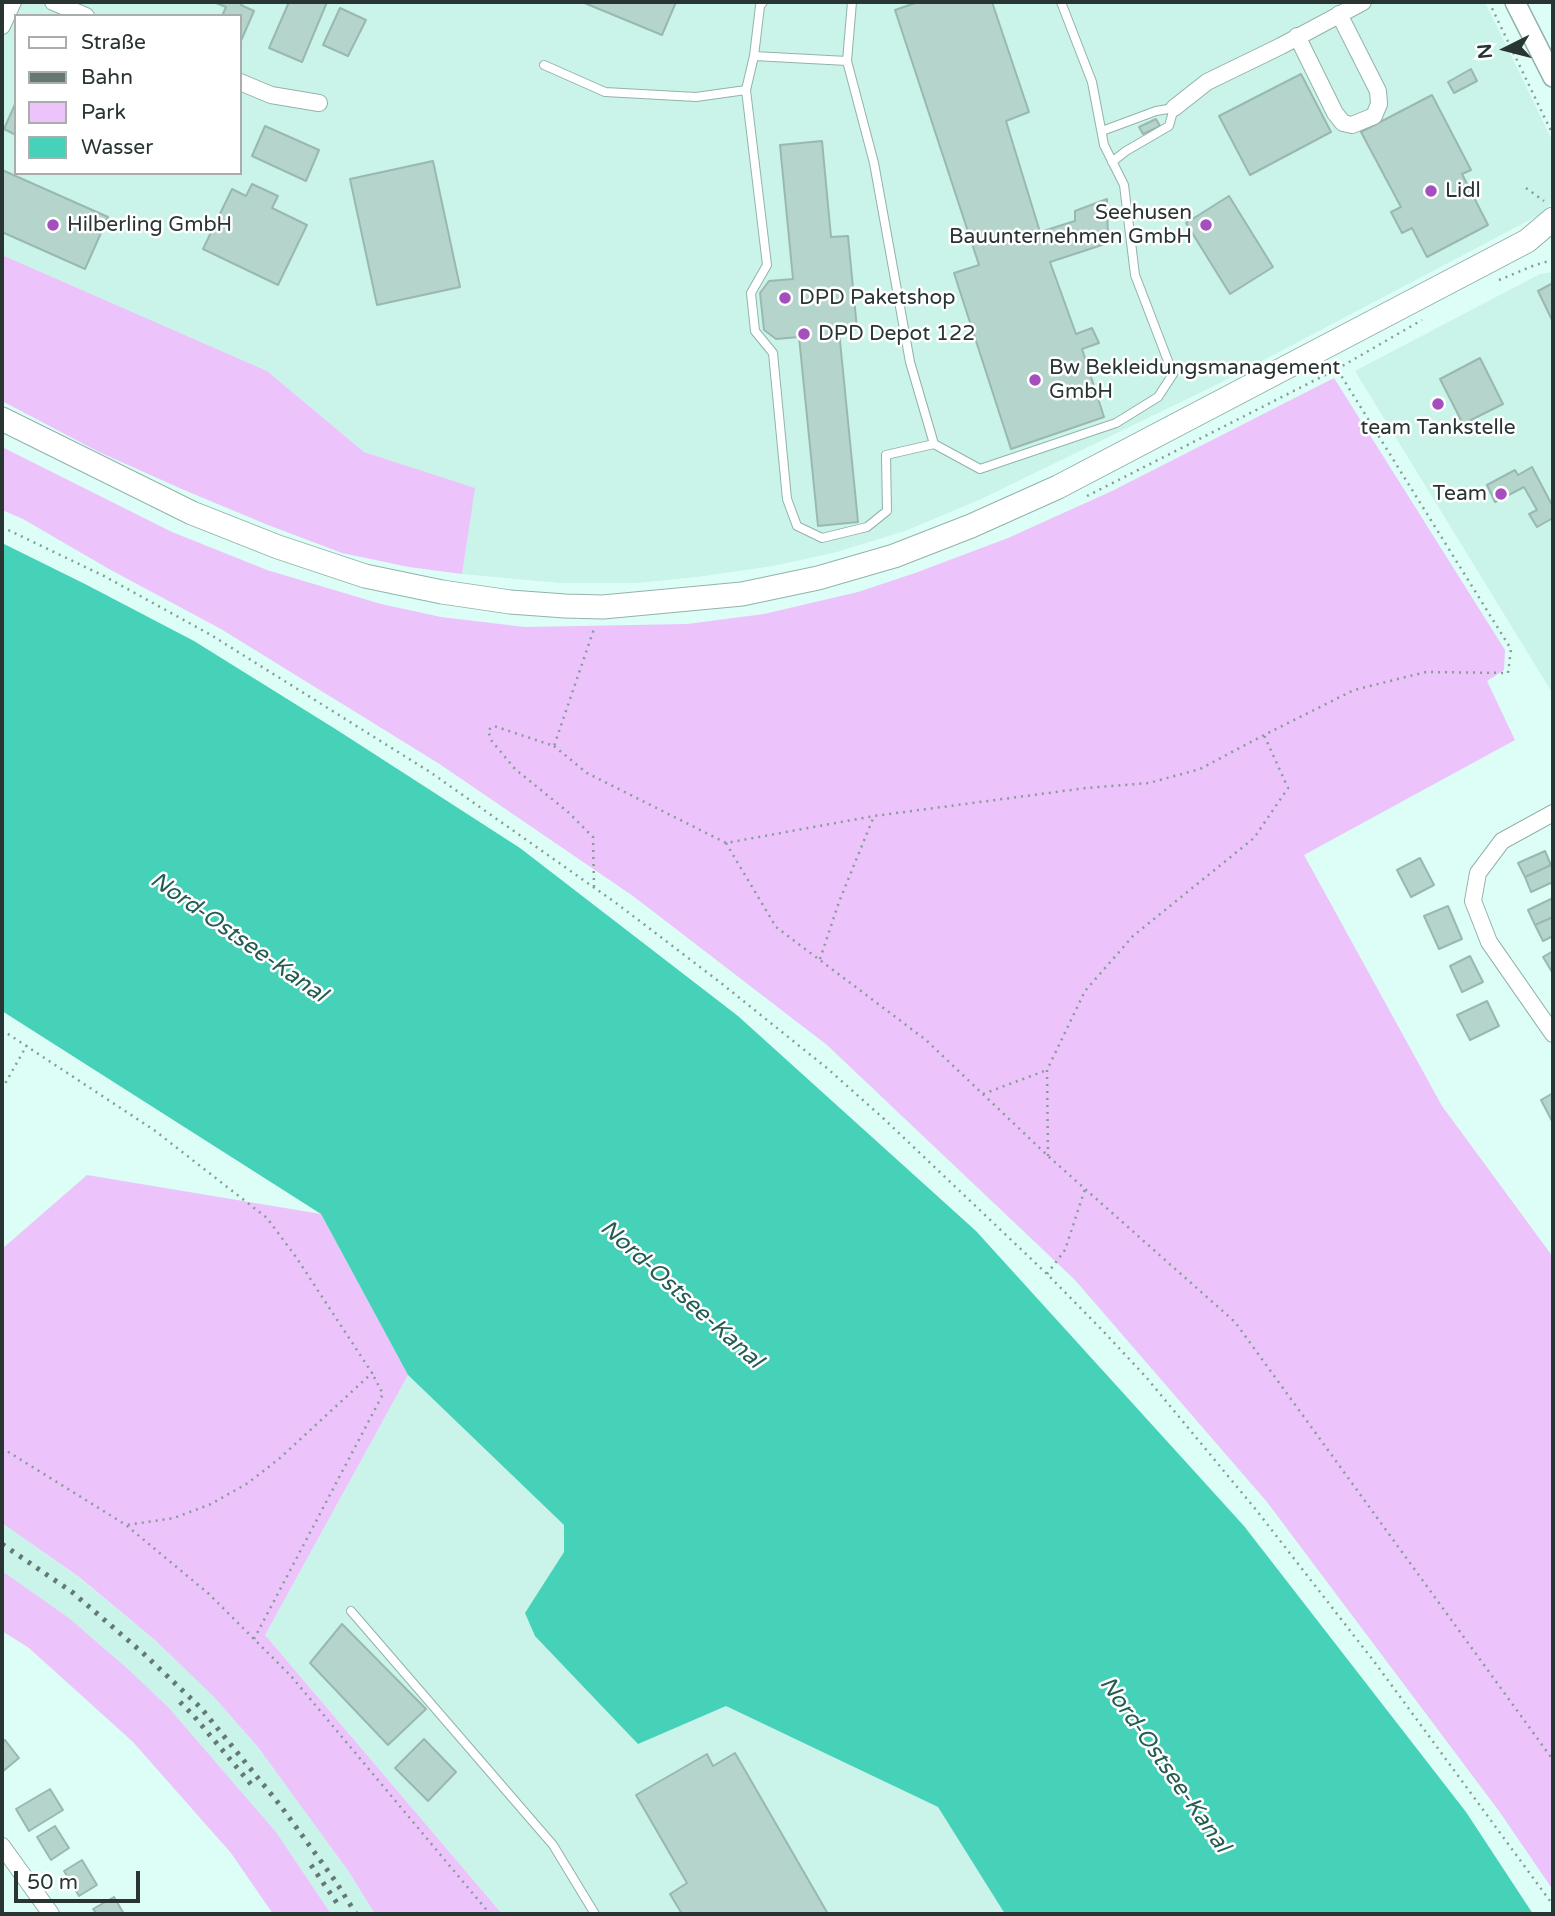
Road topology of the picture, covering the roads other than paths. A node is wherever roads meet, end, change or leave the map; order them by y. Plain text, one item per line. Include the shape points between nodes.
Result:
1 (13, 2) edge
2 (54, 2) edge
3 (763, 2) edge
4 (852, 2) edge
5 (1061, 2) edge
6 (1363, 2) edge
7 (1515, 2) edge
8 (81, 14) edge
9 (1339, 14) junction
10 (2, 26) edge
11 (1297, 36) junction
12 (754, 56) junction
13 (847, 61) junction
14 (544, 65) dead end
15 (1553, 77) edge
16 (242, 83) edge
17 (746, 90) junction
18 (319, 103) dead end
19 (1174, 108) junction
20 (1102, 131) junction
21 (1112, 162) junction
22 (1553, 219) edge
23 (1553, 233) edge
24 (1527, 241) junction
25 (2, 419) edge
26 (934, 444) junction
27 (1553, 813) edge
28 (1553, 1034) edge
29 (351, 1611) dead end
30 (2, 1846) edge
31 (51, 1914) edge
32 (595, 1914) edge

1 - 10 street
2 - 8 street
3 - 12 lane
4 - 13 lane
5 - 20 lane via 1093,82
6 - 9 street
7 - 15 street
9 - 11 street
9 - 11 street via 1378,91 1374,116 1352,125 1343,123
11 - 19 street via 1207,82
12 - 13 lane
12 - 17 lane
13 - 26 lane via 874,163 910,362
14 - 17 lane via 605,92 696,97
16 - 18 street via 271,95
17 - 26 lane via 767,265 751,293 755,331 773,353 787,499 797,526 822,537 867,527 887,511 886,455
19 - 20 lane
19 - 21 lane via 1169,126
20 - 21 lane
21 - 26 lane via 1124,185 1135,275 1172,374 1165,386 1158,397 1115,422 981,469
22 - 24 main road
23 - 24 main road
24 - 25 main road via 1058,488 894,556 742,594 603,607 510,602 365,576 192,513
27 - 28 street via 1502,841 1478,873 1473,901 1489,942
29 - 32 lane via 553,1844
30 - 31 street

